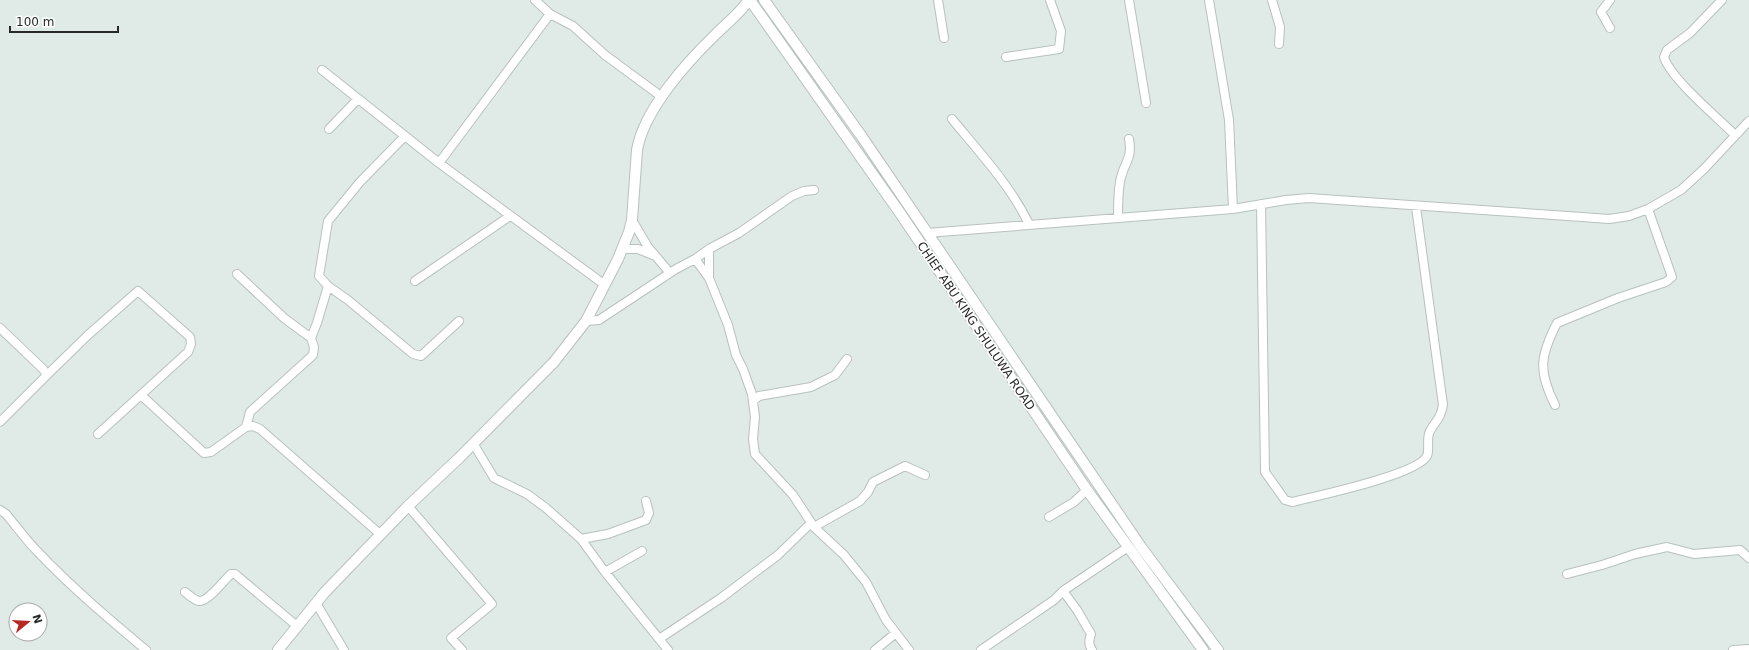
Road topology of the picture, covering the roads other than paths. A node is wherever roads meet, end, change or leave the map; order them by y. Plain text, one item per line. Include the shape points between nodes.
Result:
1 (535, 0) edge
2 (749, 0) edge
3 (764, 0) edge
4 (938, 0) edge
5 (1050, 0) edge
6 (1129, 0) edge
7 (1209, 0) edge
8 (1272, 0) edge
9 (1610, 0) edge
10 (1722, 0) edge
11 (550, 14) junction
12 (1610, 28) dead end
13 (944, 38) dead end
14 (1279, 44) dead end
15 (1006, 57) dead end
16 (322, 70) dead end
17 (662, 97) junction
18 (358, 99) junction
19 (1146, 103) dead end
20 (952, 119) dead end
21 (1749, 121) edge
22 (329, 129) dead end
23 (1735, 135) junction
24 (404, 136) junction
25 (1129, 139) dead end
26 (439, 163) junction
27 (814, 190) dead end
28 (1261, 204) junction
29 (1416, 207) junction
30 (1233, 209) junction
31 (1648, 209) junction
32 (510, 216) junction
33 (1118, 217) junction
34 (632, 220) junction
35 (1029, 224) junction
36 (927, 233) junction
37 (622, 249) junction
38 (709, 249) junction
39 (654, 255) junction
40 (695, 259) junction
41 (670, 273) junction
42 (237, 274) dead end
43 (709, 278) junction
44 (415, 281) dead end
45 (605, 285) junction
46 (328, 286) junction
47 (459, 321) dead end
48 (586, 321) junction
49 (0, 328) edge
50 (311, 338) junction
51 (847, 359) dead end
52 (1017, 365) junction
53 (1006, 371) junction
54 (47, 375) junction
55 (141, 395) junction
56 (756, 398) junction
57 (1555, 405) dead end
58 (0, 422) edge
59 (246, 427) junction
60 (98, 434) dead end
61 (473, 443) junction
62 (926, 475) dead end
63 (1087, 490) junction
64 (646, 501) dead end
65 (408, 506) junction
66 (0, 510) edge
67 (1049, 517) dead end
68 (813, 525) junction
69 (380, 534) junction
70 (581, 539) junction
71 (1128, 546) junction
72 (642, 551) dead end
73 (1749, 558) edge
74 (605, 572) junction
75 (1567, 574) dead end
76 (1063, 591) junction
77 (185, 592) dead end
78 (316, 603) junction
79 (297, 626) junction
80 (896, 634) junction
81 (659, 638) junction
82 (1749, 648) edge
83 (146, 650) edge
84 (278, 650) edge
85 (344, 650) edge
86 (462, 650) edge
87 (668, 650) edge
88 (875, 650) edge
89 (909, 650) edge
90 (981, 650) edge
91 (1092, 650) edge
92 (1204, 650) edge
93 (1218, 650) edge
94 (1733, 650) edge

1 - 11 street
2 - 17 street via 685,66
2 - 53 street, CHIEF ABU KING SHULUWA ROAD via 900,213
3 - 36 street
4 - 13 street
5 - 15 street via 1061,31 1059,49
6 - 19 street
7 - 30 street via 1229,120
8 - 14 street via 1280,27
9 - 12 street via 1601,12
10 - 23 street via 1690,33 1667,50 1664,57 1669,67 1697,98
11 - 17 street via 573,26 605,55
11 - 26 street
16 - 18 street
17 - 34 street via 639,140
18 - 22 street
18 - 24 street
20 - 35 street via 994,169 1022,209
21 - 23 street
23 - 31 street via 1681,190
24 - 26 street
24 - 46 street via 360,182 328,221 319,276
25 - 33 street via 1131,152 1119,183
26 - 32 street
27 - 38 street via 792,196 739,233
28 - 29 street via 1309,198
28 - 29 street via 1265,472 1285,500 1292,502 1400,474 1418,465 1427,455 1429,432 1441,416 1443,405
28 - 30 street
29 - 31 street via 1609,219 1629,216
30 - 33 street
31 - 57 street via 1672,277 1666,282 1557,323 1547,342 1542,364 1545,382
32 - 44 street
32 - 45 street
33 - 35 street
34 - 37 street
34 - 39 street
35 - 36 street
36 - 52 street
37 - 39 street
37 - 45 street
38 - 40 street
38 - 43 street
39 - 41 street
40 - 41 street
40 - 43 street
41 - 48 street via 599,320
42 - 50 street via 284,318
43 - 56 street via 728,324 736,355 751,392
45 - 48 street
46 - 47 street via 413,354 421,356
46 - 50 street
48 - 61 street via 554,362
49 - 54 street
50 - 59 street via 313,355 250,412
51 - 56 street via 835,375 811,386
52 - 53 street
52 - 93 street via 1141,547
53 - 63 street, CHIEF ABU KING SHULUWA ROAD
54 - 55 street via 138,291 190,338 191,344 188,352
54 - 58 street
55 - 59 street via 204,453 211,452
55 - 60 street
56 - 68 street via 753,439 755,454 793,495
59 - 69 street via 254,426 260,429
61 - 65 street
61 - 70 street via 494,478 527,494
62 - 68 street via 905,466 878,478 860,501
63 - 67 street via 1074,502
63 - 71 street, CHIEF ABU KING SHULUWA ROAD
64 - 70 street via 649,513 646,520 608,534
65 - 69 street
65 - 86 street via 492,604 451,638
66 - 83 street via 52,566
68 - 80 street via 844,555 866,582
68 - 81 street via 721,598
69 - 78 street
70 - 74 street
71 - 76 street
71 - 92 street, CHIEF ABU KING SHULUWA ROAD
72 - 74 street
73 - 75 street via 1740,550 1694,554 1667,547
74 - 81 street
76 - 90 street via 1054,600
76 - 91 street via 1091,634 1089,646
77 - 79 street via 194,599 202,600 231,574 235,574
78 - 79 street
78 - 85 street
79 - 84 street
80 - 88 street
80 - 89 street
81 - 87 street
82 - 94 street

